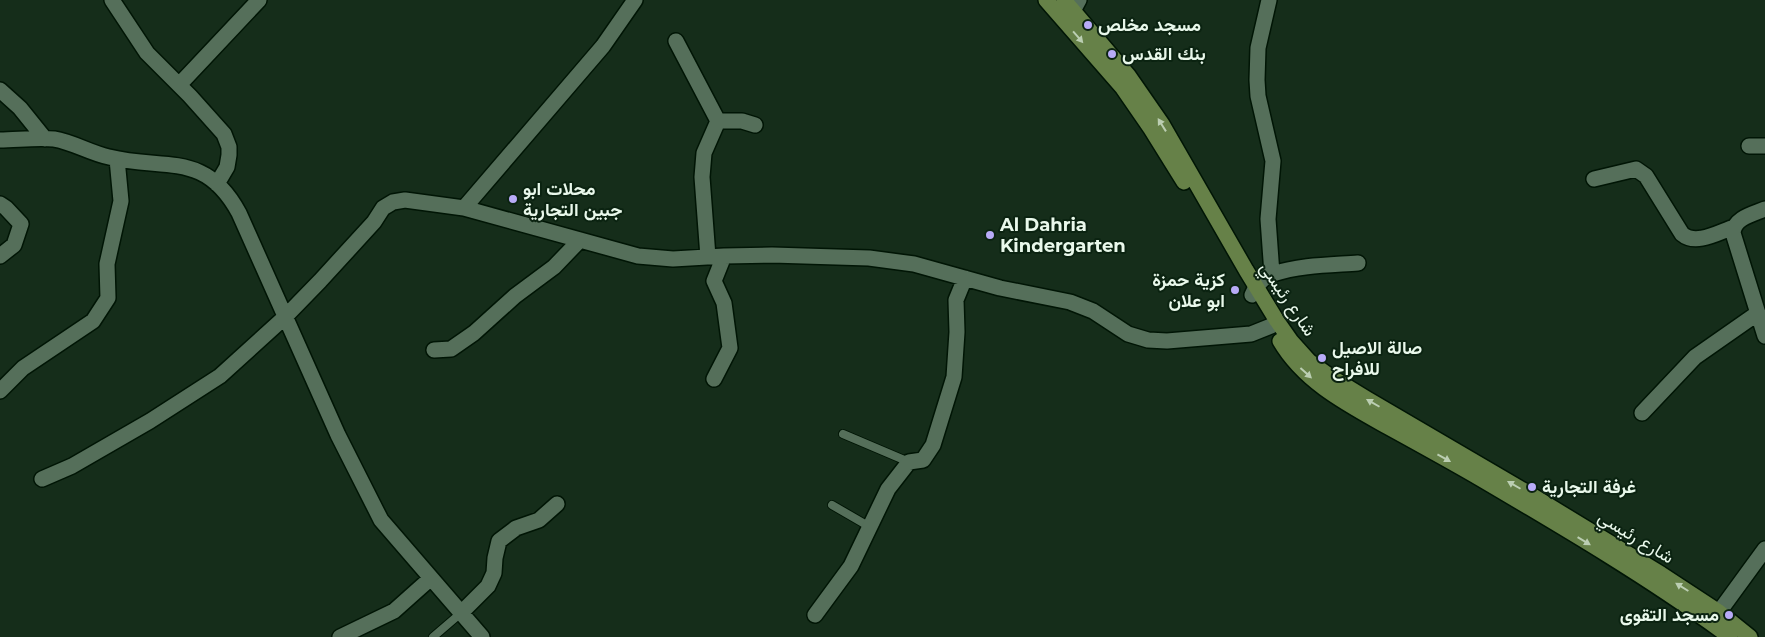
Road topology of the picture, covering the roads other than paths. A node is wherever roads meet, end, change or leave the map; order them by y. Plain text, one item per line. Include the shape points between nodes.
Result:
1 (112, 0) edge
2 (259, 0) edge
3 (635, 0) edge
4 (1046, 0) edge
5 (1268, 0) edge
6 (1070, 8) edge
7 (676, 41) dead end
8 (179, 85) junction
9 (0, 90) edge
10 (718, 121) junction
11 (754, 125) dead end
12 (45, 139) junction
13 (0, 140) edge
14 (1749, 146) dead end
15 (1765, 146) edge
16 (117, 158) junction
17 (1594, 179) dead end
18 (218, 184) junction
19 (0, 204) edge
20 (464, 208) junction
21 (1765, 209) edge
22 (1734, 227) junction
23 (580, 240) junction
24 (0, 256) edge
25 (724, 256) junction
26 (708, 257) junction
27 (1358, 263) dead end
28 (1272, 274) junction
29 (965, 278) junction
30 (1254, 290) junction
31 (1758, 313) junction
32 (285, 317) junction
33 (1274, 323) junction
34 (1765, 336) edge
35 (434, 350) dead end
36 (714, 379) dead end
37 (0, 391) edge
38 (1642, 413) dead end
39 (843, 434) dead end
40 (909, 462) junction
41 (42, 479) dead end
42 (557, 504) dead end
43 (832, 505) dead end
44 (870, 527) junction
45 (1765, 549) edge
46 (431, 578) junction
47 (1719, 612) junction
48 (461, 613) junction
49 (815, 615) dead end
50 (340, 637) edge
51 (433, 637) edge
52 (482, 637) edge
53 (1730, 637) edge
54 (1750, 637) edge

1 - 8 street via 148,53
2 - 8 street
3 - 20 street via 603,46
4 - 6 main road, شارع رئيسي
5 - 28 street via 1258,48 1257,80 1273,161 1268,219
6 - 30 main road, شارع رئيسي via 1128,75 1162,124
7 - 10 street
8 - 18 street via 227,140 227,167
9 - 12 street via 20,108
10 - 11 street via 742,121
10 - 26 street via 704,153 702,177
12 - 13 street
12 - 16 street
14 - 15 street
16 - 18 street via 188,167
16 - 37 street via 120,201 107,264 108,298 93,321 23,368
17 - 22 street via 1636,169 1646,176 1682,234 1688,238 1700,239
18 - 32 street via 240,213
19 - 24 street via 21,224 14,245
20 - 23 street
20 - 32 street via 411,200 388,205
21 - 22 street via 1740,220
22 - 31 street
23 - 26 street via 638,256 673,260
23 - 35 street via 554,267 515,296 474,334 451,349
25 - 26 street
25 - 29 street via 869,258 914,264
25 - 36 street via 714,281 724,303 730,348
27 - 28 street via 1314,266
28 - 30 street
29 - 33 street via 1082,306 1128,334 1148,340 1251,334
29 - 40 street via 956,300 954,377 944,411 933,445 923,460
30 - 33 main road, شارع رئيسي
31 - 34 street
31 - 38 street via 1695,357
32 - 41 street via 220,376 90,456
32 - 46 street via 338,435 381,520
47 -> 33 main road, شارع رئيسي via 1533,496 1331,377 1309,361
33 -> 53 main road, شارع رئيسي via 1283,347 1300,368 1350,406 1480,478 1669,593
39 - 40 lane
40 - 44 street via 888,489
42 - 48 street via 539,520 516,528 499,541 494,573 488,586
43 - 44 lane
44 - 49 street via 851,566
45 - 47 street
46 - 48 street
46 - 50 street via 394,611
47 - 54 main road, شارع رئيسي
48 - 51 lane
48 - 52 street

